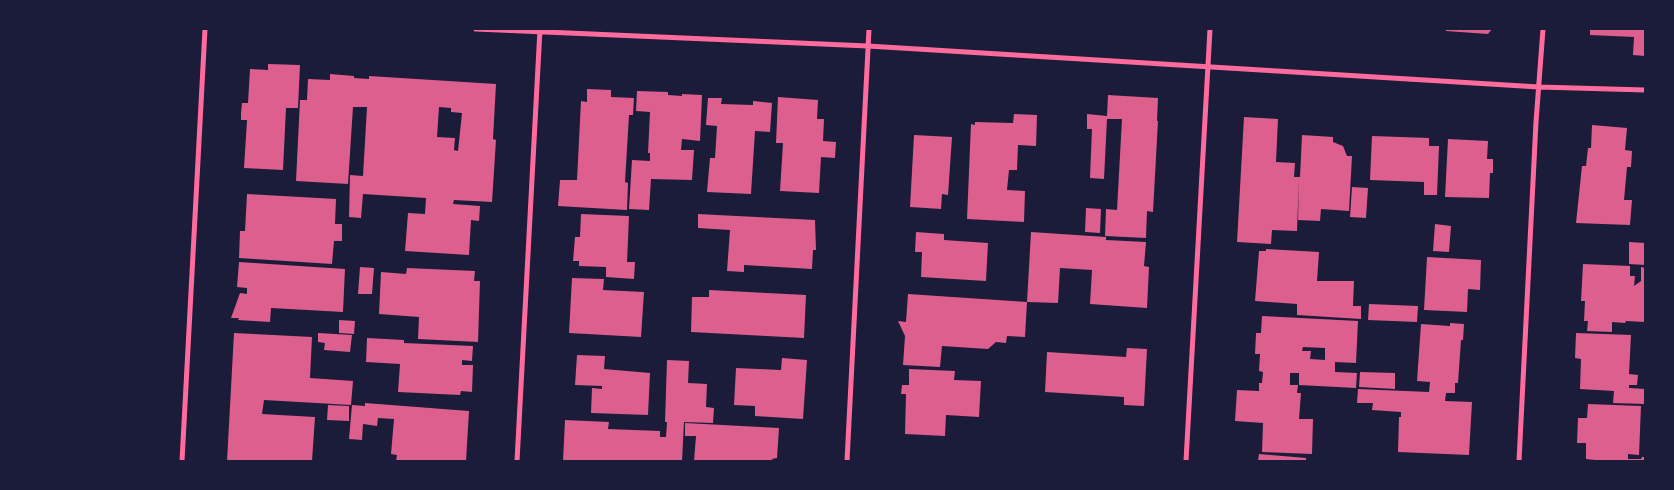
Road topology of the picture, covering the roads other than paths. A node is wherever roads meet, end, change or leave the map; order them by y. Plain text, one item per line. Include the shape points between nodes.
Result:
1 (205, 29) edge
2 (476, 29) edge
3 (869, 29) edge
4 (1210, 29) edge
5 (1543, 29) edge
6 (540, 30) edge
7 (868, 46) junction
8 (1208, 66) junction
9 (1539, 86) junction
10 (1645, 90) edge
11 (182, 461) edge
12 (517, 461) edge
13 (847, 461) edge
14 (1186, 461) edge
15 (1520, 461) edge

1 - 11 street
2 - 6 street
3 - 7 street
4 - 8 street
5 - 9 street
6 - 7 street
6 - 12 street
7 - 8 street
7 - 13 street
8 - 9 street
8 - 14 street
9 - 10 street
9 - 15 street

